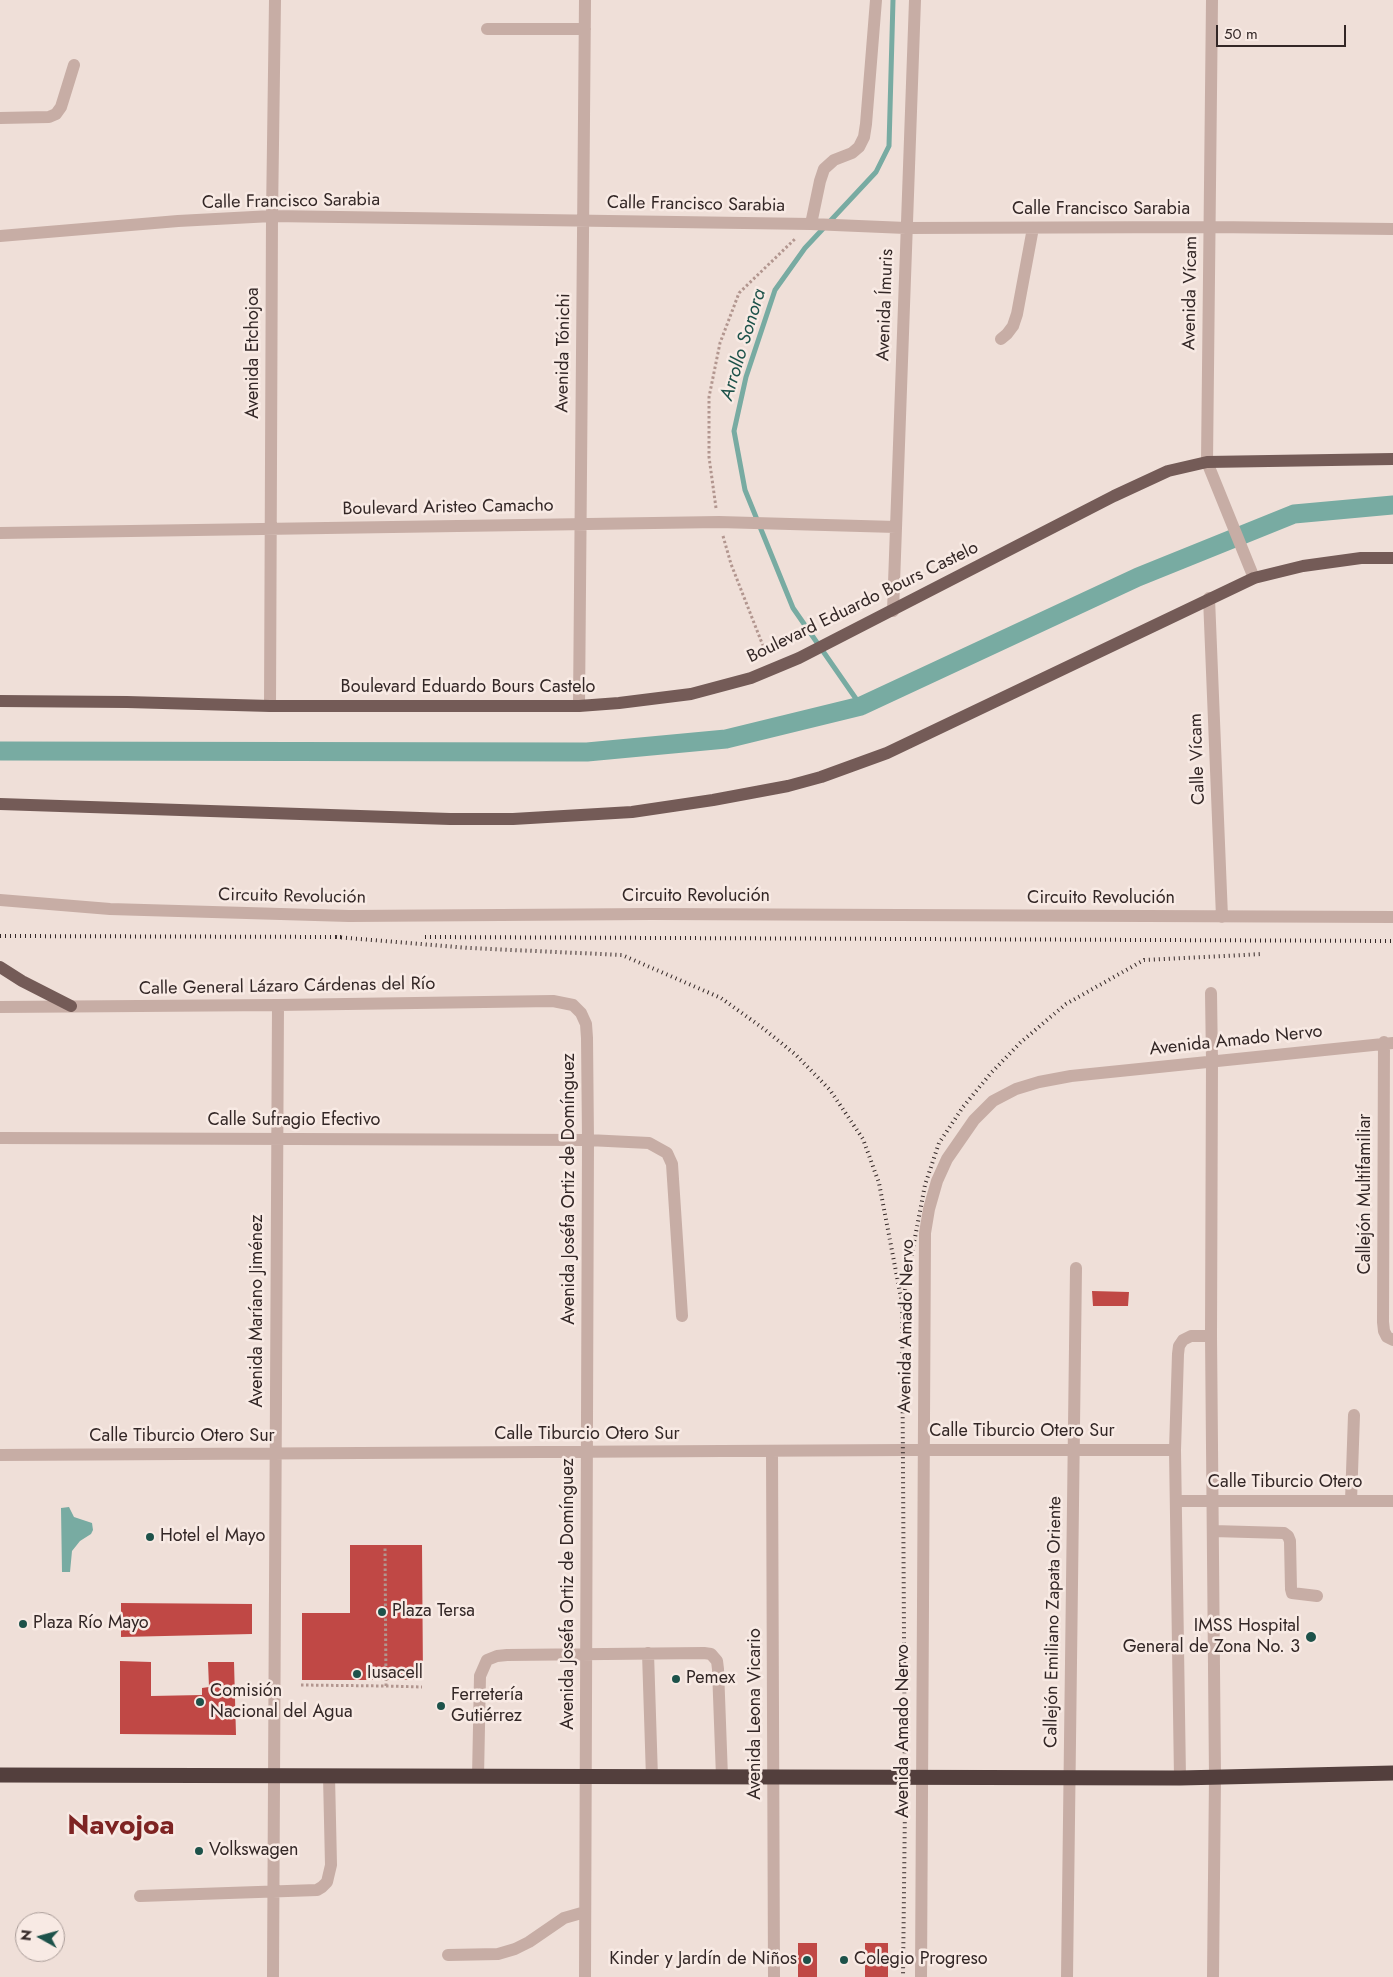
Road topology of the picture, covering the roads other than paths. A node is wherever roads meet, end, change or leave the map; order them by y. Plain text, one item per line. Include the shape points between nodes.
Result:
1 (275, 0) edge
2 (585, 0) edge
3 (876, 0) edge
4 (915, 0) edge
5 (1212, 0) edge
6 (486, 29) dead end
7 (585, 29) junction
8 (74, 65) dead end
9 (0, 118) edge
10 (272, 216) junction
11 (583, 221) junction
12 (811, 224) junction
13 (1210, 227) junction
14 (906, 228) junction
15 (1033, 228) junction
16 (1393, 229) edge
17 (0, 236) edge
18 (1001, 339) dead end
19 (1393, 459) edge
20 (1209, 466) junction
21 (579, 524) junction
22 (896, 527) junction
23 (271, 528) junction
24 (0, 533) edge
25 (1361, 558) junction
26 (1393, 558) edge
27 (1393, 568) edge
28 (1252, 572) junction
29 (1209, 598) junction
30 (893, 611) junction
31 (0, 701) edge
32 (270, 706) junction
33 (579, 706) junction
34 (0, 804) edge
35 (0, 900) edge
36 (1393, 917) edge
37 (1222, 918) junction
38 (0, 967) edge
39 (1211, 992) dead end
40 (278, 1005) junction
41 (573, 1005) joint
42 (0, 1006) edge
43 (71, 1006) junction
44 (1389, 1043) edge
45 (1212, 1060) junction
46 (0, 1138) edge
47 (276, 1139) junction
48 (588, 1140) junction
49 (1076, 1268) dead end
50 (682, 1316) dead end
51 (1211, 1336) junction
52 (1393, 1340) edge
53 (1354, 1415) dead end
54 (924, 1450) junction
55 (1074, 1450) junction
56 (1175, 1450) junction
57 (772, 1451) junction
58 (587, 1452) junction
59 (275, 1454) junction
60 (0, 1455) edge
61 (1176, 1501) junction
62 (1212, 1501) junction
63 (1351, 1501) junction
64 (1393, 1501) edge
65 (1213, 1531) junction
66 (1317, 1596) dead end
67 (587, 1653) junction
68 (648, 1653) junction
69 (1393, 1773) edge
70 (0, 1775) edge
71 (274, 1776) junction
72 (329, 1776) junction
73 (478, 1777) junction
74 (722, 1777) junction
75 (921, 1777) junction
76 (1069, 1777) junction
77 (1215, 1777) junction
78 (586, 1778) junction
79 (652, 1778) junction
80 (774, 1778) junction
81 (1180, 1778) junction
82 (273, 1892) junction
83 (140, 1896) dead end
84 (585, 1912) junction
85 (448, 1955) dead end
86 (273, 1977) edge
87 (585, 1977) edge
88 (774, 1977) edge
89 (921, 1977) edge
90 (1067, 1977) edge
91 (1213, 1977) edge

1 - 10 street, Avenida Etchojoa
2 - 7 street, Avenida Tónichi
3 - 12 street via 864,137 860,147 824,169
4 - 14 street, Avenida Ímuris
5 - 13 street, Avenida Vícam
6 - 7 street
7 - 11 street, Avenida Tónichi
8 - 9 street via 56,114
10 - 11 street, Calle Francisco Sarabia
10 - 17 street, Calle Francisco Sarabia
10 - 23 street, Avenida Etchojoa
11 - 12 street, Calle Francisco Sarabia
11 - 21 street, Avenida Tónichi
12 - 14 street, Calle Francisco Sarabia
13 - 15 street, Calle Francisco Sarabia
13 - 16 street, Calle Francisco Sarabia
13 - 20 street, Avenida Vícam
14 - 15 street, Calle Francisco Sarabia
14 - 22 street, Avenida Ímuris
15 - 18 street via 1017,314 1013,326
19 - 20 main road, Boulevard Eduardo Bours Castelo
20 - 28 street, Avenida Vícam
20 - 30 main road, Boulevard Eduardo Bours Castelo via 1168,471 1140,483
21 - 22 street, Boulevard Aristeo Camacho via 719,522
21 - 23 street, Boulevard Aristeo Camacho
21 - 33 street, Avenida Tónichi
22 - 30 street, Avenida Ímuris
23 - 24 street, Boulevard Aristeo Camacho
23 - 32 street, Avenida Etchojoa
25 - 26 main road
25 - 27 main road
25 - 28 main road
28 - 29 main road
29 - 34 main road via 887,753 788,786 713,800 632,812 513,819
29 - 37 street, Calle Vícam
30 - 33 main road, Boulevard Eduardo Bours Castelo via 772,671 731,684 691,694
31 - 32 main road, Boulevard Eduardo Bours Castelo
32 - 33 main road, Boulevard Eduardo Bours Castelo
35 - 37 street, Circuito Revolución via 110,909 349,916 653,914
36 - 37 street, Circuito Revolución
38 - 43 main road
39 - 45 street
40 - 41 street, Calle General Lázaro Cárdenas del Río via 553,1001
40 - 43 street, Calle General Lázaro Cárdenas del Río
40 - 47 street, Avenida Maríano Jiménez
41 - 48 street, Avenida Joséfa Ortiz de Domínguez via 586,1024
42 - 43 street, Calle General Lázaro Cárdenas del Río
44 - 45 street, Avenida Amado Nervo
44 - 52 street, Callejón Multifamiliar via 1383,1322 1387,1337
45 - 51 street
45 - 54 street, Avenida Amado Nervo via 1039,1082 993,1101 960,1137 937,1180 925,1233
46 - 47 street, Calle Sufragio Efectivo
47 - 48 street, Calle Sufragio Efectivo
47 - 59 street, Avenida Maríano Jiménez
48 - 50 street, Calle Sufragio Efectivo via 649,1143 667,1153 672,1164
48 - 58 street, Avenida Joséfa Ortiz de Domínguez
49 - 55 street, Callejón Emiliano Zapata Oriente
51 - 56 street via 1191,1336 1179,1346
51 - 62 street
53 - 63 street
54 - 55 street, Calle Tiburcio Otero Sur
54 - 57 street, Calle Tiburcio Otero Sur
54 - 75 street, Avenida Amado Nervo
55 - 56 street, Calle Tiburcio Otero Sur
55 - 76 street, Callejón Emiliano Zapata Oriente
56 - 61 street
57 - 58 street, Calle Tiburcio Otero Sur
57 - 80 street, Avenida Leona Vicario
58 - 59 street, Calle Tiburcio Otero Sur
58 - 67 street, Avenida Joséfa Ortiz de Domínguez
59 - 60 street, Calle Tiburcio Otero Sur
59 - 71 street, Avenida Maríano Jiménez
61 - 62 street, Calle Tiburcio Otero
61 - 81 street
62 - 63 street, Calle Tiburcio Otero
62 - 65 street
63 - 64 street, Calle Tiburcio Otero
65 - 66 street via 1284,1533 1290,1541 1292,1593
65 - 77 street
67 - 68 street
67 - 73 street via 507,1655 487,1660 480,1676
67 - 78 street, Avenida Joséfa Ortiz de Domínguez
68 - 74 street via 704,1652 711,1654 716,1661
68 - 79 street
69 - 77 highway
70 - 71 highway
71 - 72 highway
71 - 82 street, Avenida Maríano Jiménez
72 - 73 highway
72 - 82 street via 331,1865 327,1882 317,1890
73 - 78 highway
74 - 79 highway
74 - 80 highway
75 - 76 highway
75 - 80 highway
75 - 89 street, Avenida Amado Nervo
76 - 81 highway
76 - 90 street, Callejón Emiliano Zapata Oriente
77 - 81 highway
77 - 91 street
78 - 79 highway
78 - 84 street, Avenida Joséfa Ortiz de Domínguez
80 - 88 street, Avenida Leona Vicario
82 - 83 street
82 - 86 street, Avenida Maríano Jiménez
84 - 85 street via 564,1918 515,1949 498,1954
84 - 87 street, Avenida Joséfa Ortiz de Domínguez

